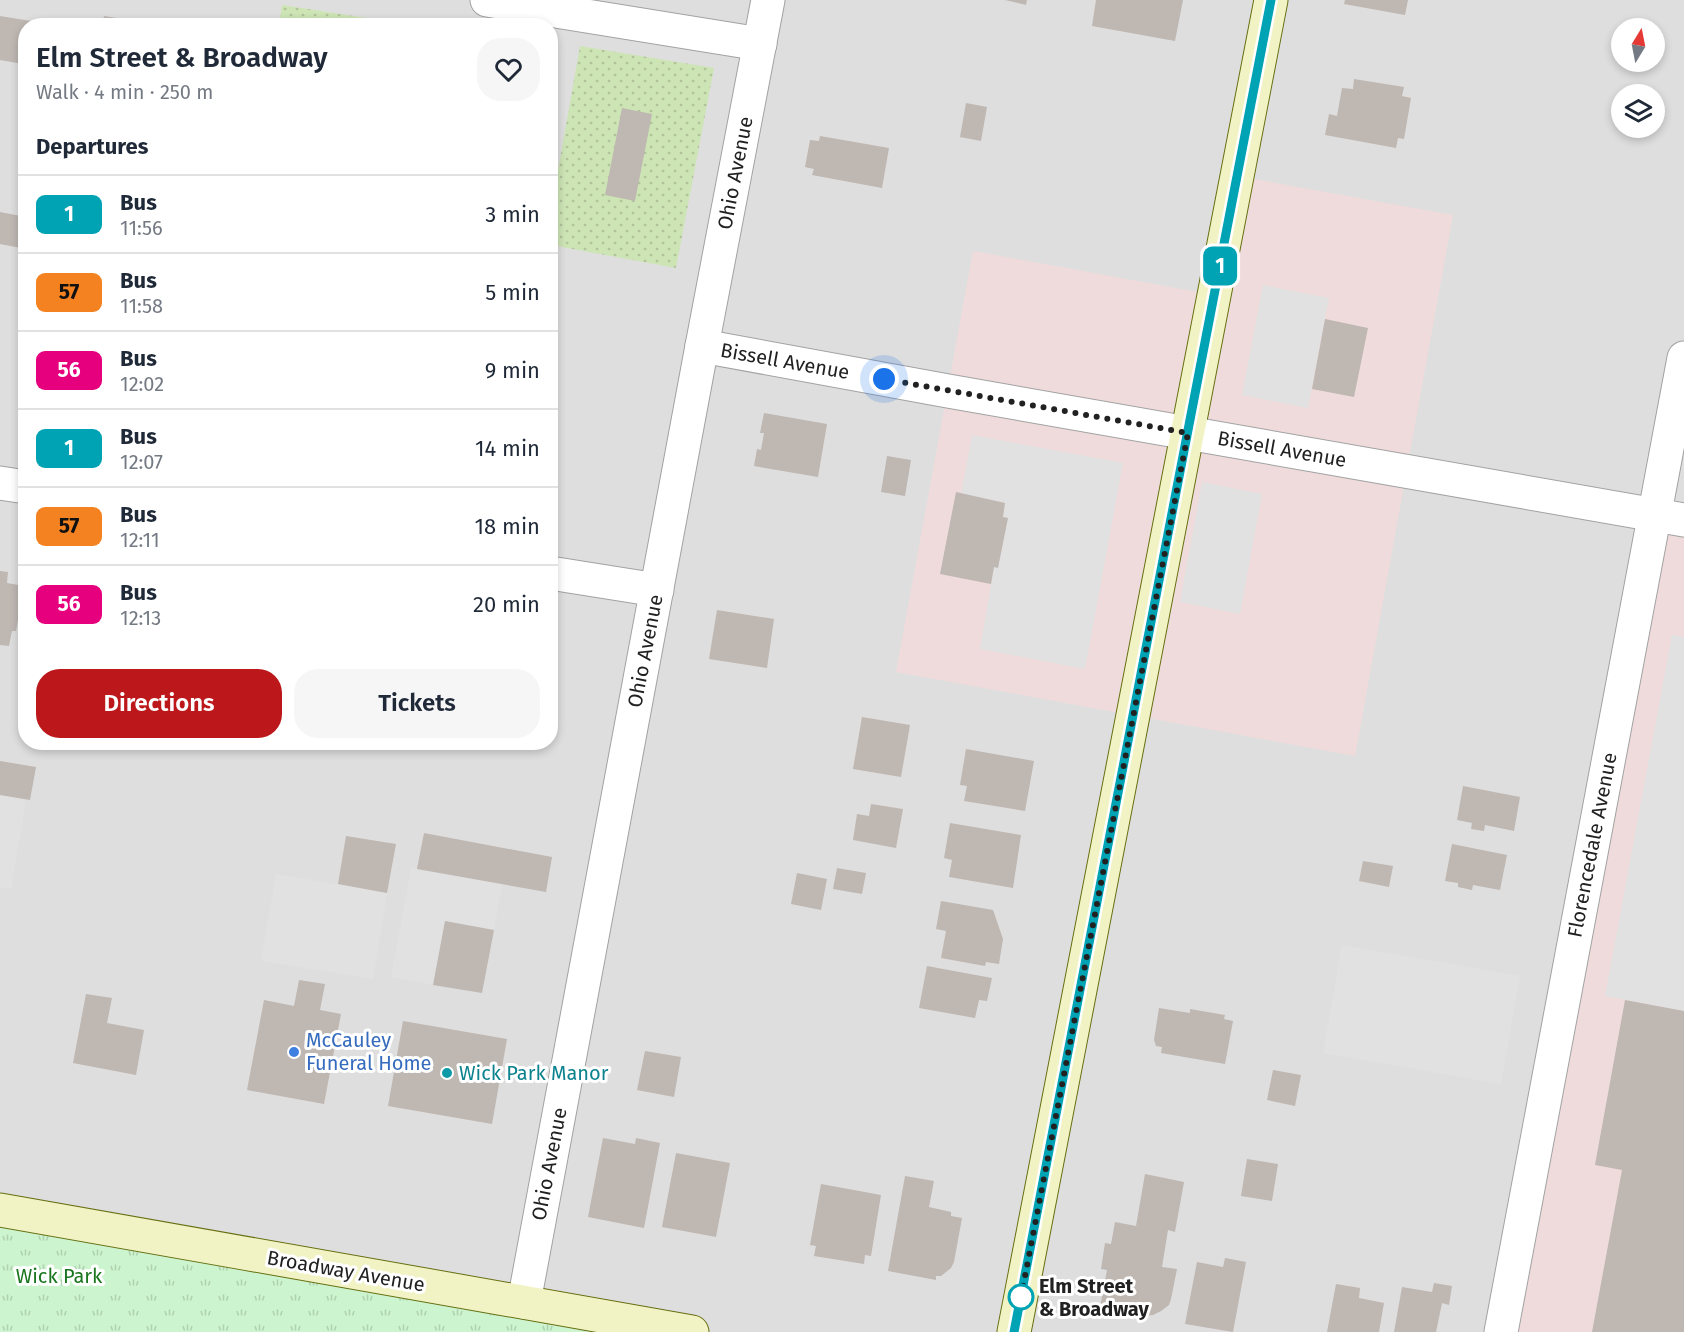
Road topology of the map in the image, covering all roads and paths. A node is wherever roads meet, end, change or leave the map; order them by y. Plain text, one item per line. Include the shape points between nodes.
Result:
1 (487, 0) edge
2 (768, 0) edge
3 (1271, 0) edge
4 (760, 45) junction
5 (702, 346) junction
6 (1684, 358) edge
7 (1188, 433) junction
8 (0, 483) edge
9 (18, 486) edge
10 (1669, 517) edge
11 (558, 574) edge
12 (657, 590) junction
13 (0, 1210) edge
14 (524, 1302) junction
15 (692, 1332) edge
16 (1014, 1332) edge
17 (1501, 1332) edge

1 - 4 street
2 - 4 street, Ohio Avenue
3 - 7 street
4 - 5 street, Ohio Avenue
5 - 7 street, Bissell Avenue
5 - 12 street, Ohio Avenue
6 - 10 street, Florencedale Avenue
7 - 10 street, Bissell Avenue
7 - 16 street
8 - 9 street
10 - 17 street, Florencedale Avenue
11 - 12 street
12 - 14 street, Ohio Avenue
13 - 14 street, Broadway Avenue
14 - 15 street, Broadway Avenue

